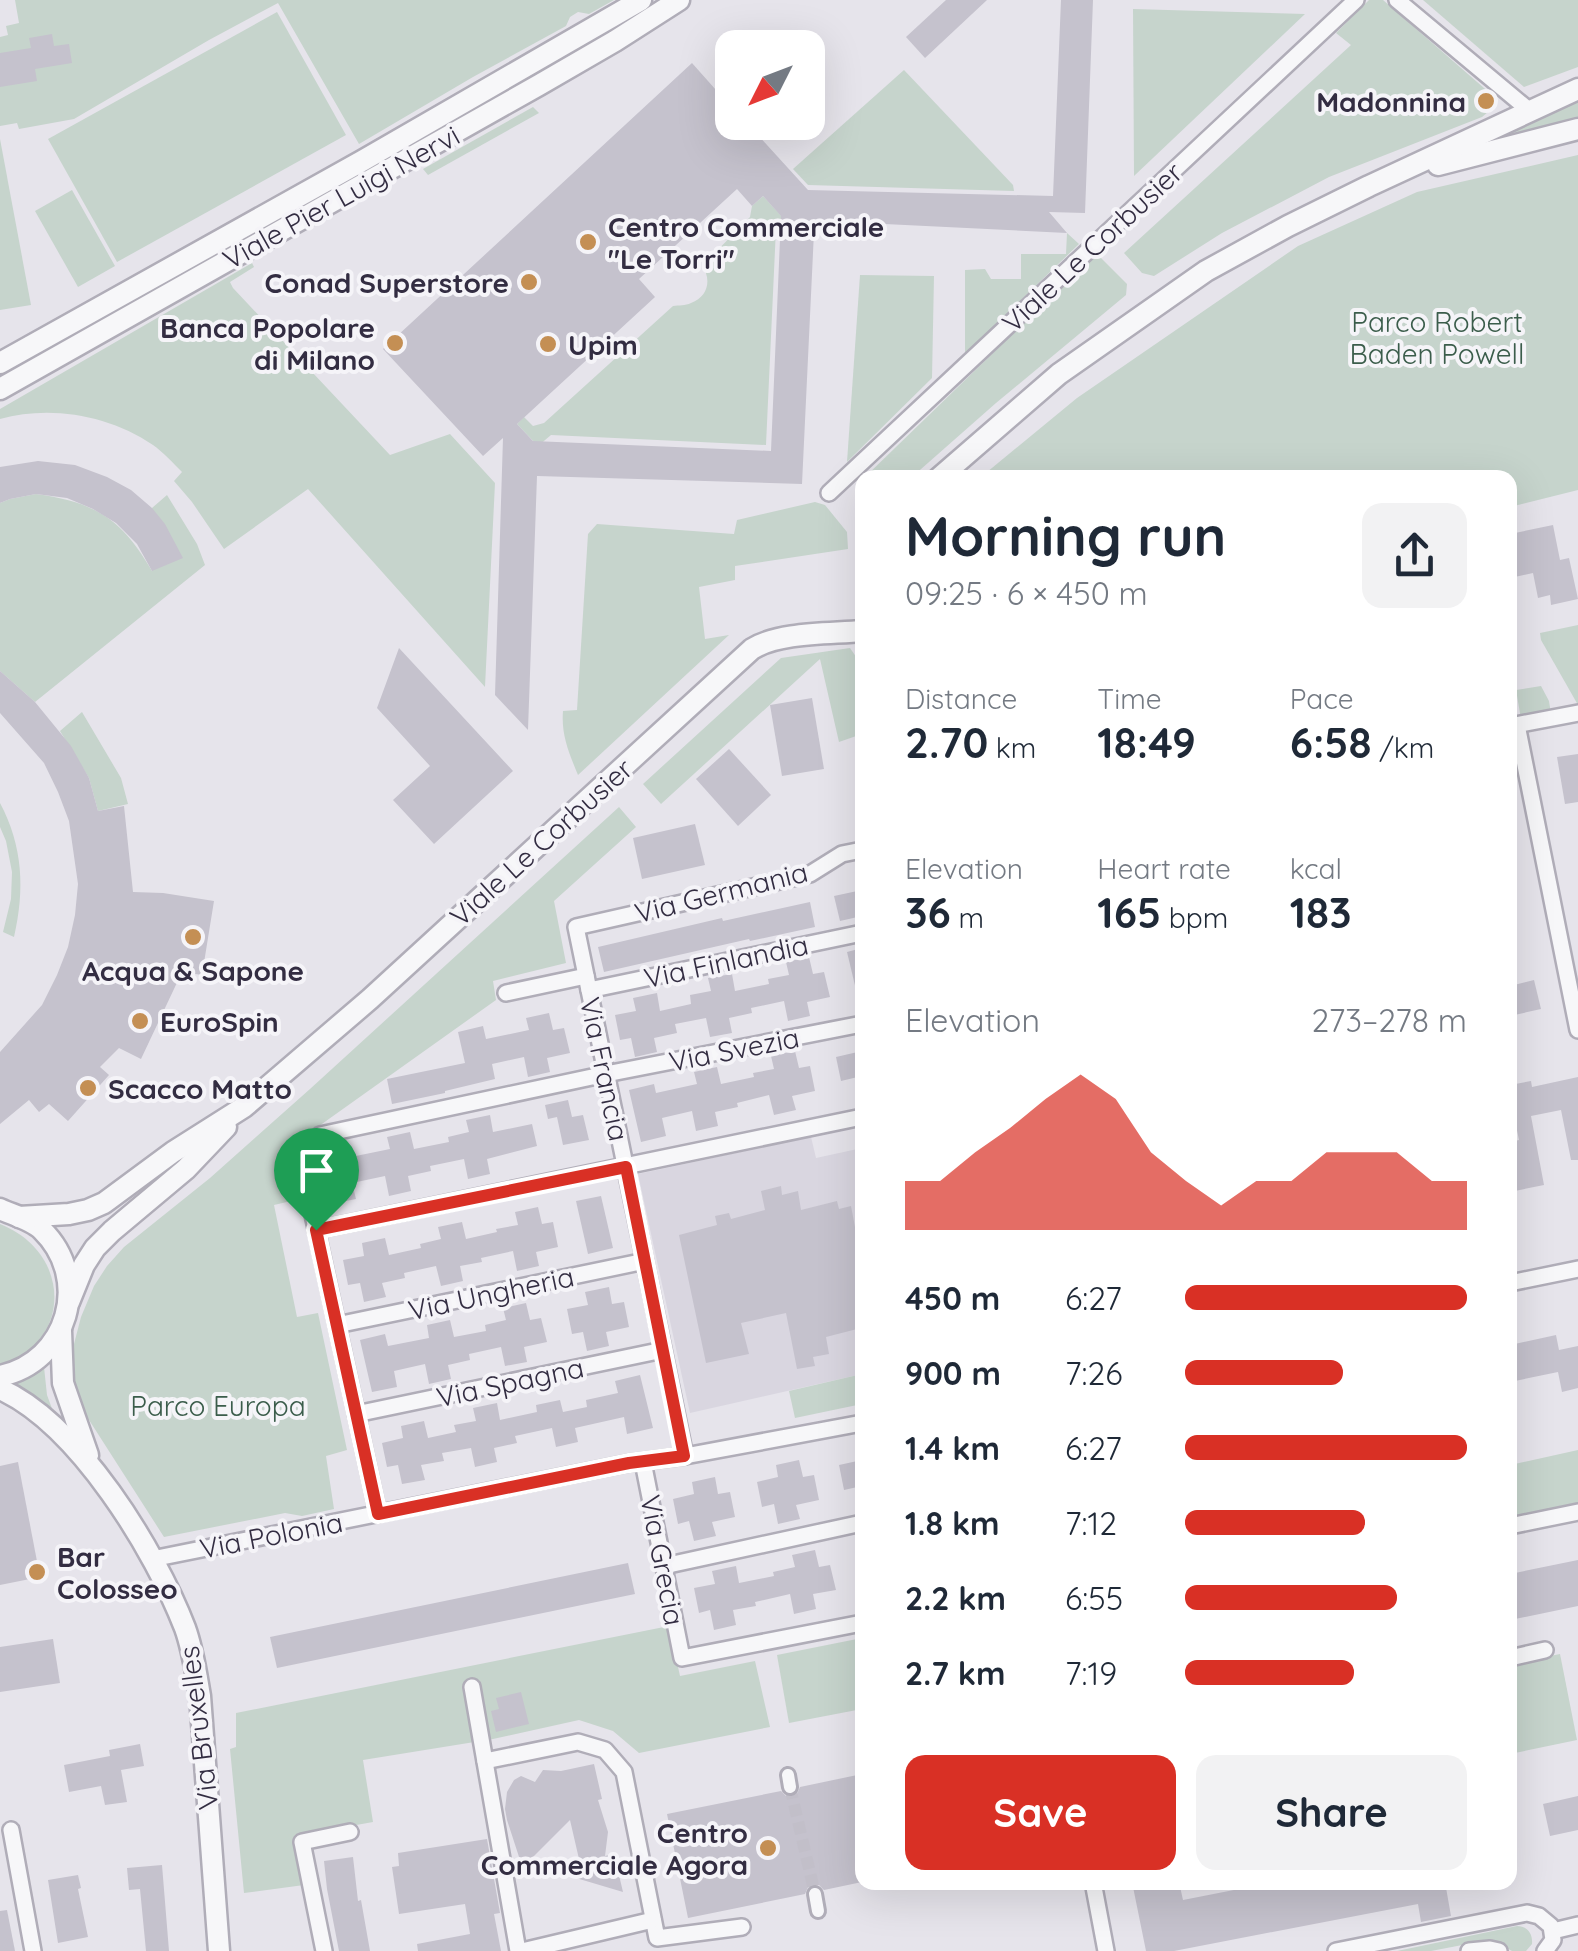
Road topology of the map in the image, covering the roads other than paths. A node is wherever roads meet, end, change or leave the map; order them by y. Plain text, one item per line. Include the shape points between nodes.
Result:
1 (641, 0) edge
2 (678, 0) edge
3 (1356, 0) edge
4 (1396, 0) edge
5 (1578, 88) edge
6 (1530, 111) junction
7 (1578, 130) edge
8 (1369, 186) junction
9 (0, 363) edge
10 (0, 389) edge
11 (950, 470) edge
12 (829, 493) dead end
13 (855, 632) edge
14 (1578, 713) edge
15 (1517, 724) edge
16 (1517, 743) edge
17 (855, 851) edge
18 (576, 927) joint
19 (855, 933) edge
20 (1578, 933) edge
21 (1559, 936) junction
22 (588, 983) junction
23 (506, 993) dead end
24 (855, 1025) edge
25 (1578, 1030) edge
26 (606, 1074) junction
27 (244, 1107) junction
28 (855, 1118) edge
29 (320, 1135) dead end
30 (626, 1167) junction
31 (310, 1201) dead end
32 (6, 1210) edge
33 (316, 1230) junction
34 (645, 1261) junction
35 (1578, 1269) edge
36 (1517, 1282) edge
37 (69, 1302) junction
38 (337, 1326) junction
39 (60, 1331) junction
40 (663, 1350) junction
41 (0, 1376) edge
42 (0, 1389) edge
43 (356, 1414) junction
44 (855, 1423) edge
45 (684, 1456) junction
46 (643, 1462) junction
47 (94, 1470) junction
48 (1578, 1512) edge
49 (378, 1514) junction
50 (855, 1525) edge
51 (1517, 1525) edge
52 (152, 1560) junction
53 (664, 1566) junction
54 (855, 1624) edge
55 (1544, 1650) dead end
56 (1517, 1656) edge
57 (472, 1687) dead end
58 (485, 1761) junction
59 (11, 1830) dead end
60 (350, 1832) dead end
61 (1095, 1890) edge
62 (815, 1894) tunnel mouth
63 (818, 1911) dead end
64 (653, 1920) junction
65 (1578, 1926) edge
66 (742, 1927) dead end
67 (1552, 1930) junction
68 (34, 1951) edge
69 (220, 1951) edge
70 (324, 1951) edge
71 (520, 1951) edge
72 (1106, 1951) edge
73 (1336, 1951) edge
74 (1469, 1951) edge
75 (1500, 1951) edge
76 (1545, 1951) edge

1 - 9 street, Viale Pier Luigi Nervi
2 - 10 street, Viale Pier Luigi Nervi
3 - 12 street, Viale Le Corbusier
4 - 6 street
5 - 6 street
6 - 8 street
7 - 8 street
8 - 11 street via 1206,271 1058,374
13 - 27 street, Viale Le Corbusier via 780,638 752,650
14 - 15 street
16 - 21 street
17 - 18 street, Via Germania via 810,874
18 - 22 street, Via Francia
19 - 22 street, Via Finlandia
20 - 21 street
21 - 25 street
22 - 23 street, Via Francia
22 - 26 street, Via Francia
24 - 26 street, Via Svezia
26 - 29 street, Via Svezia
26 - 30 street, Via Francia
27 - 32 street, Viale Le Corbusier via 88,1210
27 - 37 street, Viale Le Corbusier via 186,1169 95,1248
28 - 30 street
30 - 33 street
30 - 34 street, Via Francia
31 - 33 street
32 - 37 street via 39,1226 57,1248 68,1274
33 - 38 street
34 - 38 street, Via Ungheria
34 - 40 street, Via Francia
35 - 36 street
37 - 39 street, Viale Le Corbusier
38 - 43 street
39 - 41 street via 42,1356
39 - 47 street, Via Bruxelles via 63,1383
40 - 43 street, Via Spagna
40 - 45 street, Via Francia
42 - 47 street, Via Bruxelles via 44,1417
43 - 49 street
44 - 45 street, Via Polonia
45 - 46 street, Via Polonia
46 - 49 street, Via Polonia
46 - 53 street, Via Grecia
47 - 52 street, Via Bruxelles
48 - 51 street
49 - 52 street, Via Polonia
50 - 53 street
52 - 69 street, Via Bruxelles via 194,1661
53 - 54 street, Via Grecia via 682,1658
55 - 56 street
57 - 58 street
58 - 64 street via 578,1742 605,1750 624,1772
58 - 71 street
59 - 68 street
60 - 70 street via 302,1842
61 - 72 street
62 - 63 street
64 - 66 street via 656,1938
64 - 71 street
65 - 67 street
67 - 73 street via 1527,1913
67 - 76 street
74 - 75 street

